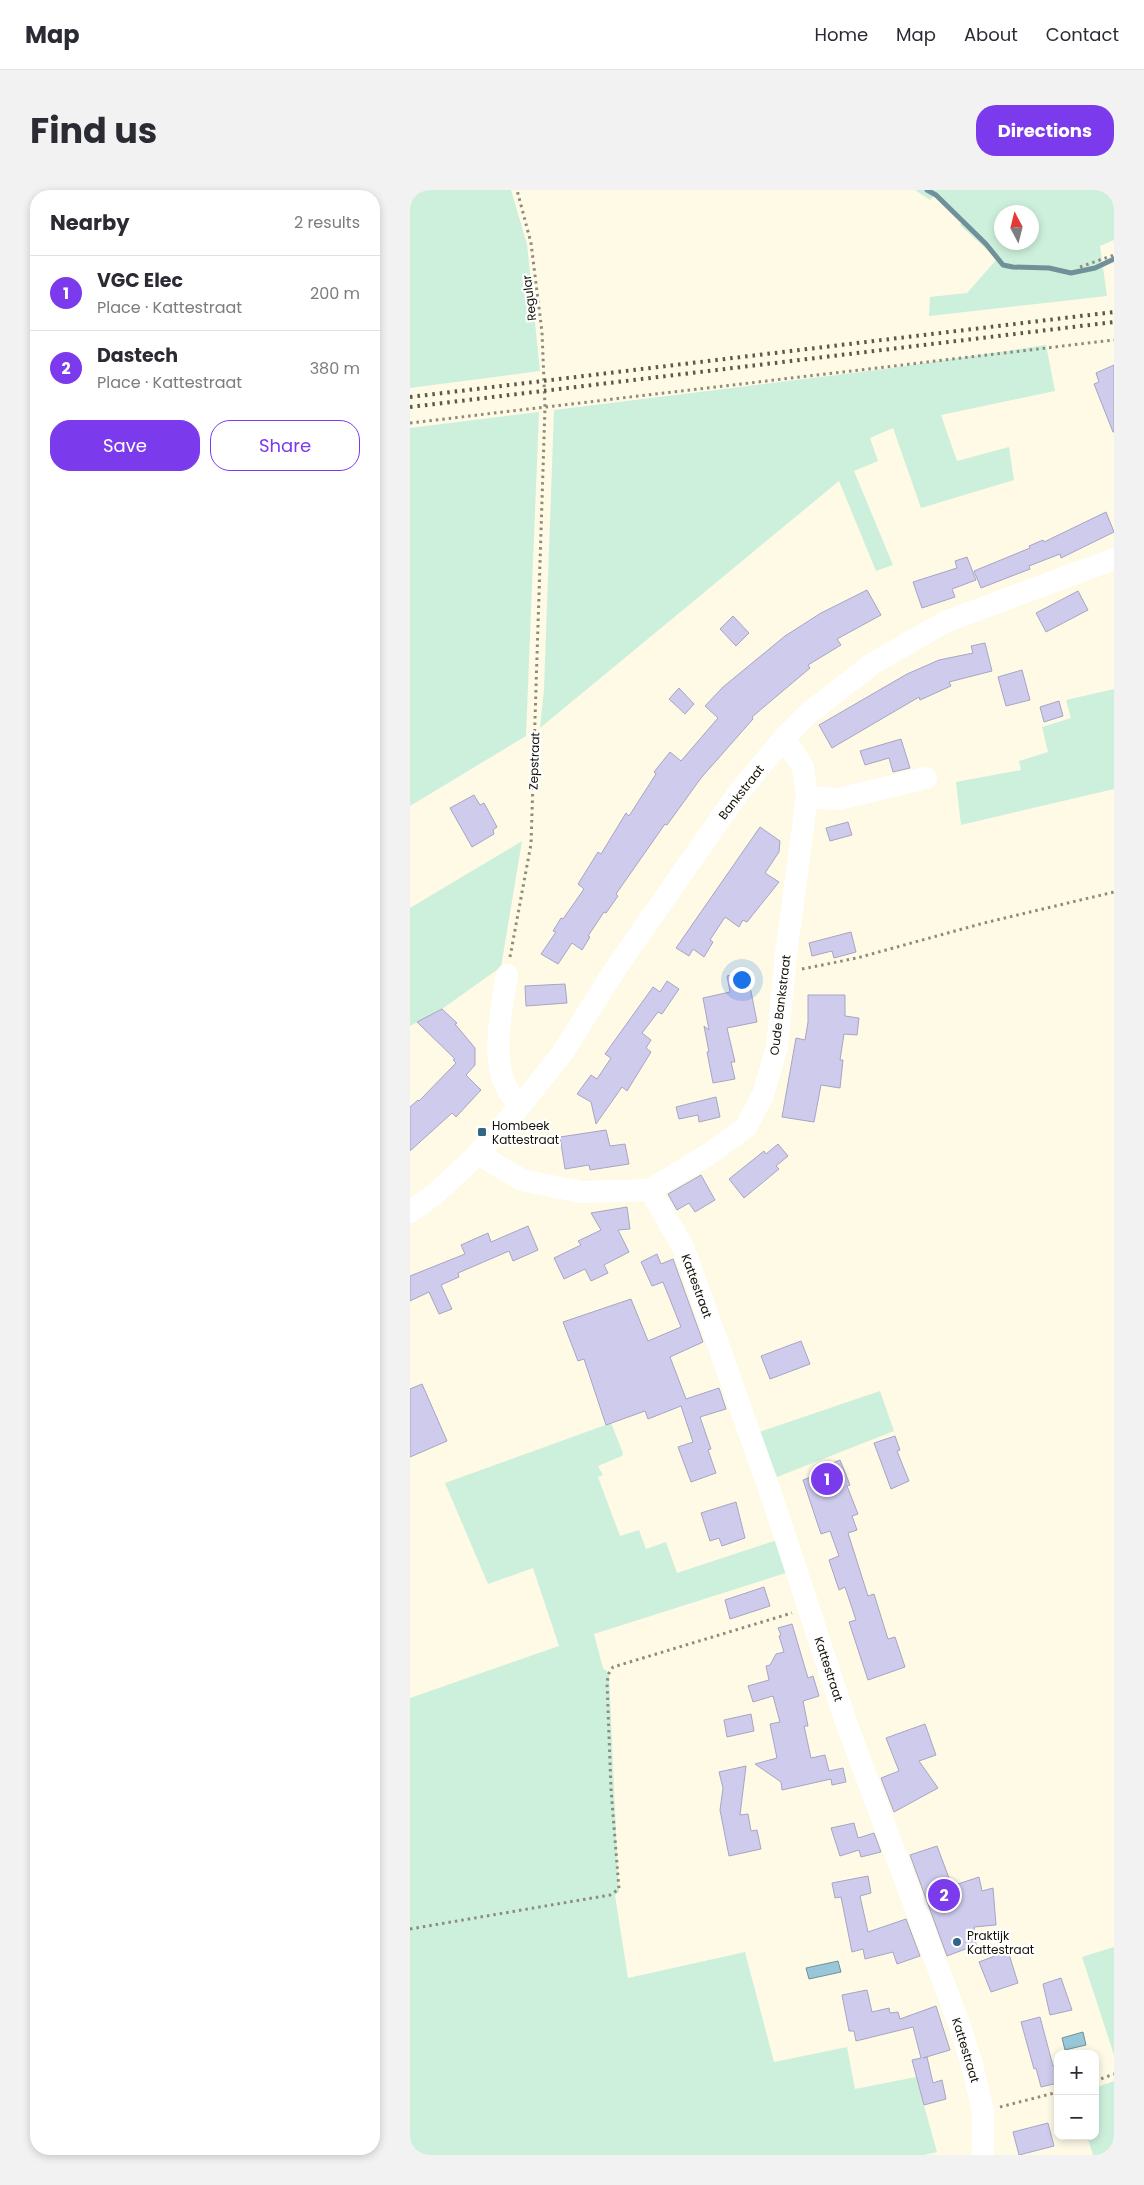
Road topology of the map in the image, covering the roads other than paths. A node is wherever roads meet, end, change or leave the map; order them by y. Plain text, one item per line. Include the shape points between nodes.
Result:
1 (1114, 559) edge
2 (784, 738) junction
3 (926, 778) dead end
4 (806, 797) junction
5 (507, 975) road end
6 (521, 1105) junction
7 (478, 1154) junction
8 (650, 1190) junction
9 (410, 1212) edge
10 (983, 2155) edge

1 - 2 street, Bankstraat via 945,622 872,664 809,713
2 - 4 street, Oude Bankstraat via 803,767
2 - 6 street, Bankstraat via 739,792 616,968 561,1055
3 - 4 street via 838,798
4 - 8 street, Oude Bankstraat via 777,1047 763,1095 746,1127
5 - 6 street via 498,1054 504,1082 510,1095
6 - 7 street, Bankstraat
7 - 8 street, Oude Bankstraat via 522,1180 581,1192
7 - 9 street via 435,1194
8 - 10 street, Kattestraat via 683,1247 810,1607 847,1725 958,2021 983,2112

